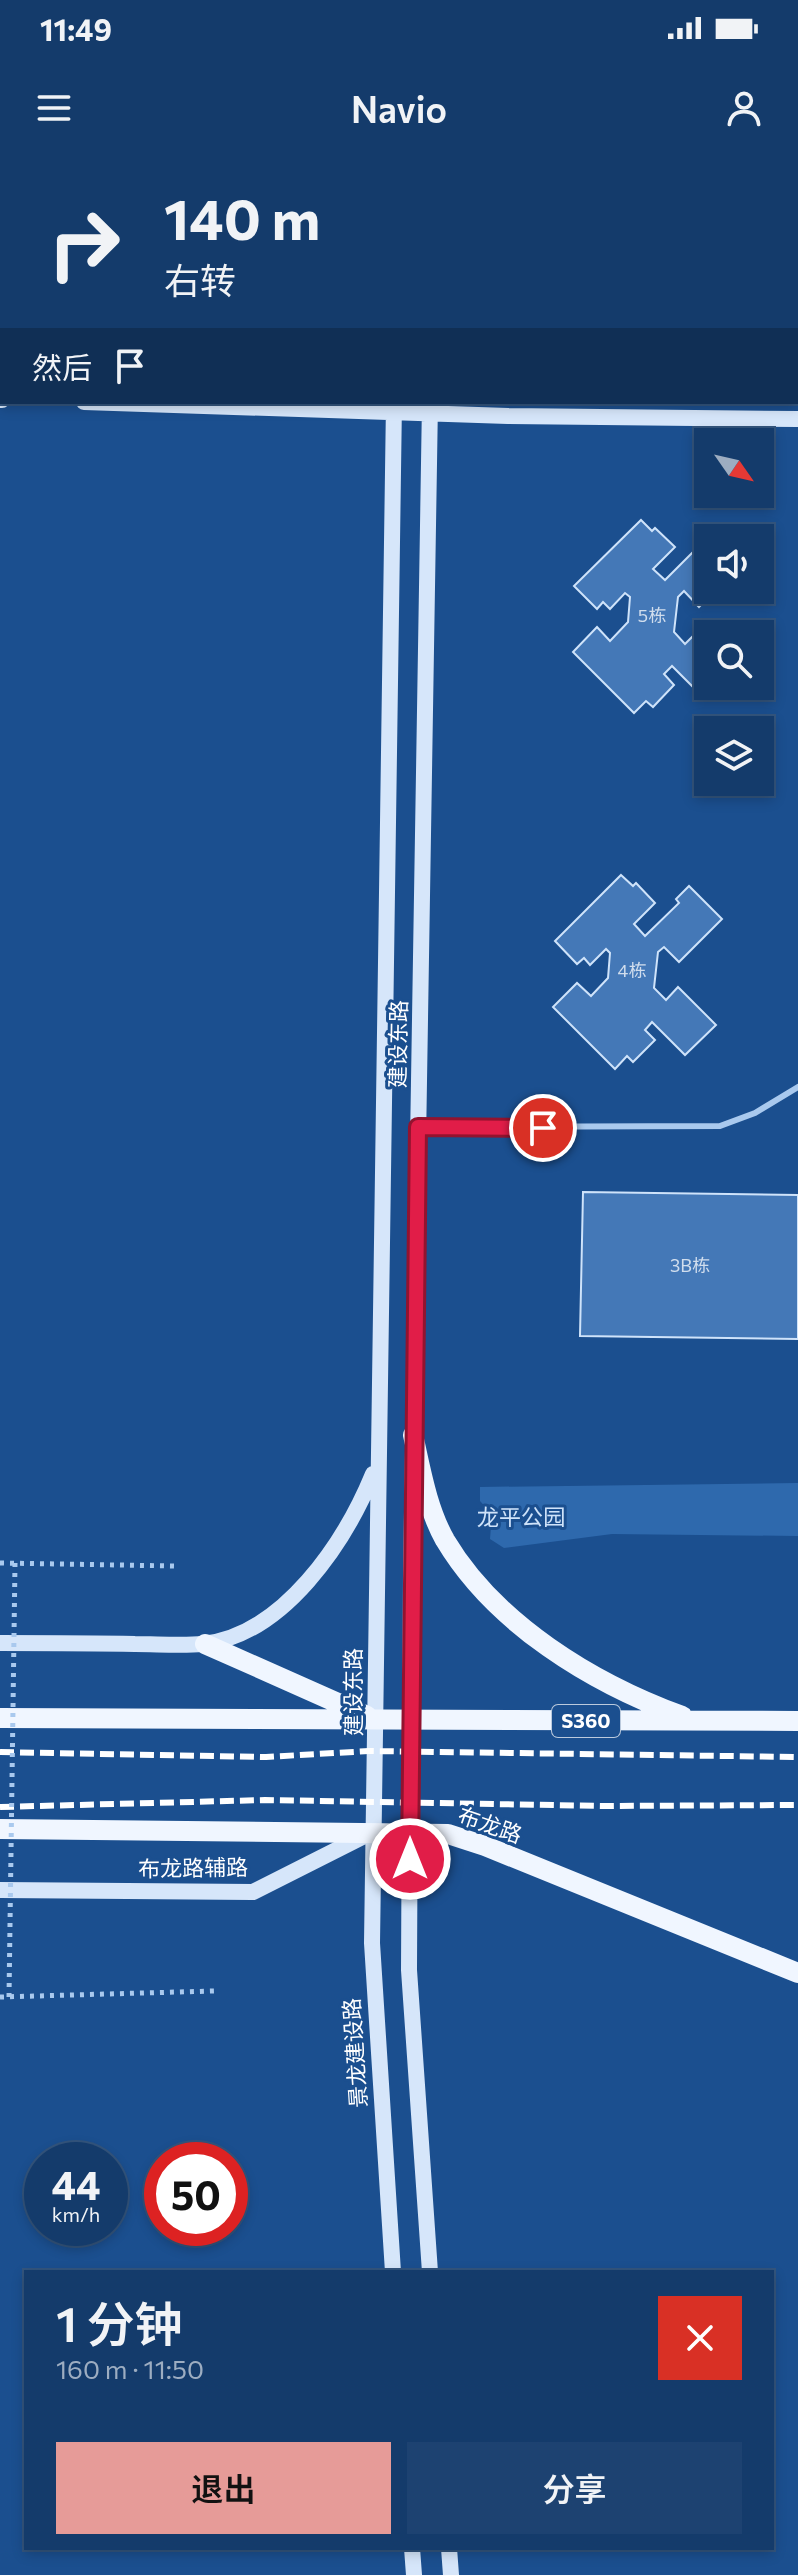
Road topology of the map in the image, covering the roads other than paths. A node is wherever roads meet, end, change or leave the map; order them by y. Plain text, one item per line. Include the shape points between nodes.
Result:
1 (208, 404) edge
2 (394, 407) edge
3 (430, 408) edge
4 (798, 419) edge
5 (798, 1087) edge
6 (418, 1127) junction
7 (413, 1435) junction
8 (377, 1465) junction
9 (0, 1643) edge
10 (205, 1644) junction
11 (0, 1718) edge
12 (375, 1719) junction
13 (410, 1720) junction
14 (798, 1721) edge
15 (697, 1722) junction
16 (0, 1829) edge
17 (373, 1831) junction
18 (410, 1831) junction
19 (0, 1890) edge
20 (798, 1973) edge
21 (393, 2270) edge
22 (430, 2270) edge
23 (412, 2550) edge
24 (449, 2550) edge
25 (414, 2575) edge
26 (451, 2575) edge

1 - 2 main road
2 - 3 main road
2 - 8 main road, 建设东路
3 - 4 main road
3 - 6 main road, 建设东路
5 - 6 lane via 755,1113 720,1126
6 - 7 main road, 建设东路
7 - 13 main road, 建设东路
7 - 15 main road via 444,1539 489,1596 538,1638 608,1685
8 - 10 main road via 357,1514 305,1586 242,1631
8 - 12 main road, 建设东路
9 - 10 main road
10 - 12 main road
11 - 12 main road, S360
12 - 13 main road, S360
12 - 17 main road, 建设东路
13 - 15 main road, S360
13 - 18 main road, 建设东路
14 - 15 main road, S360
16 - 17 main road, 布龙路
17 - 18 main road, 布龙路
17 - 19 main road, 布龙路辅路 via 253,1892
17 - 21 main road, 景龙建设路 via 372,1976
18 - 20 main road, 布龙路 via 448,1834 485,1846
18 - 22 main road via 409,1970
23 - 25 main road
24 - 26 main road

